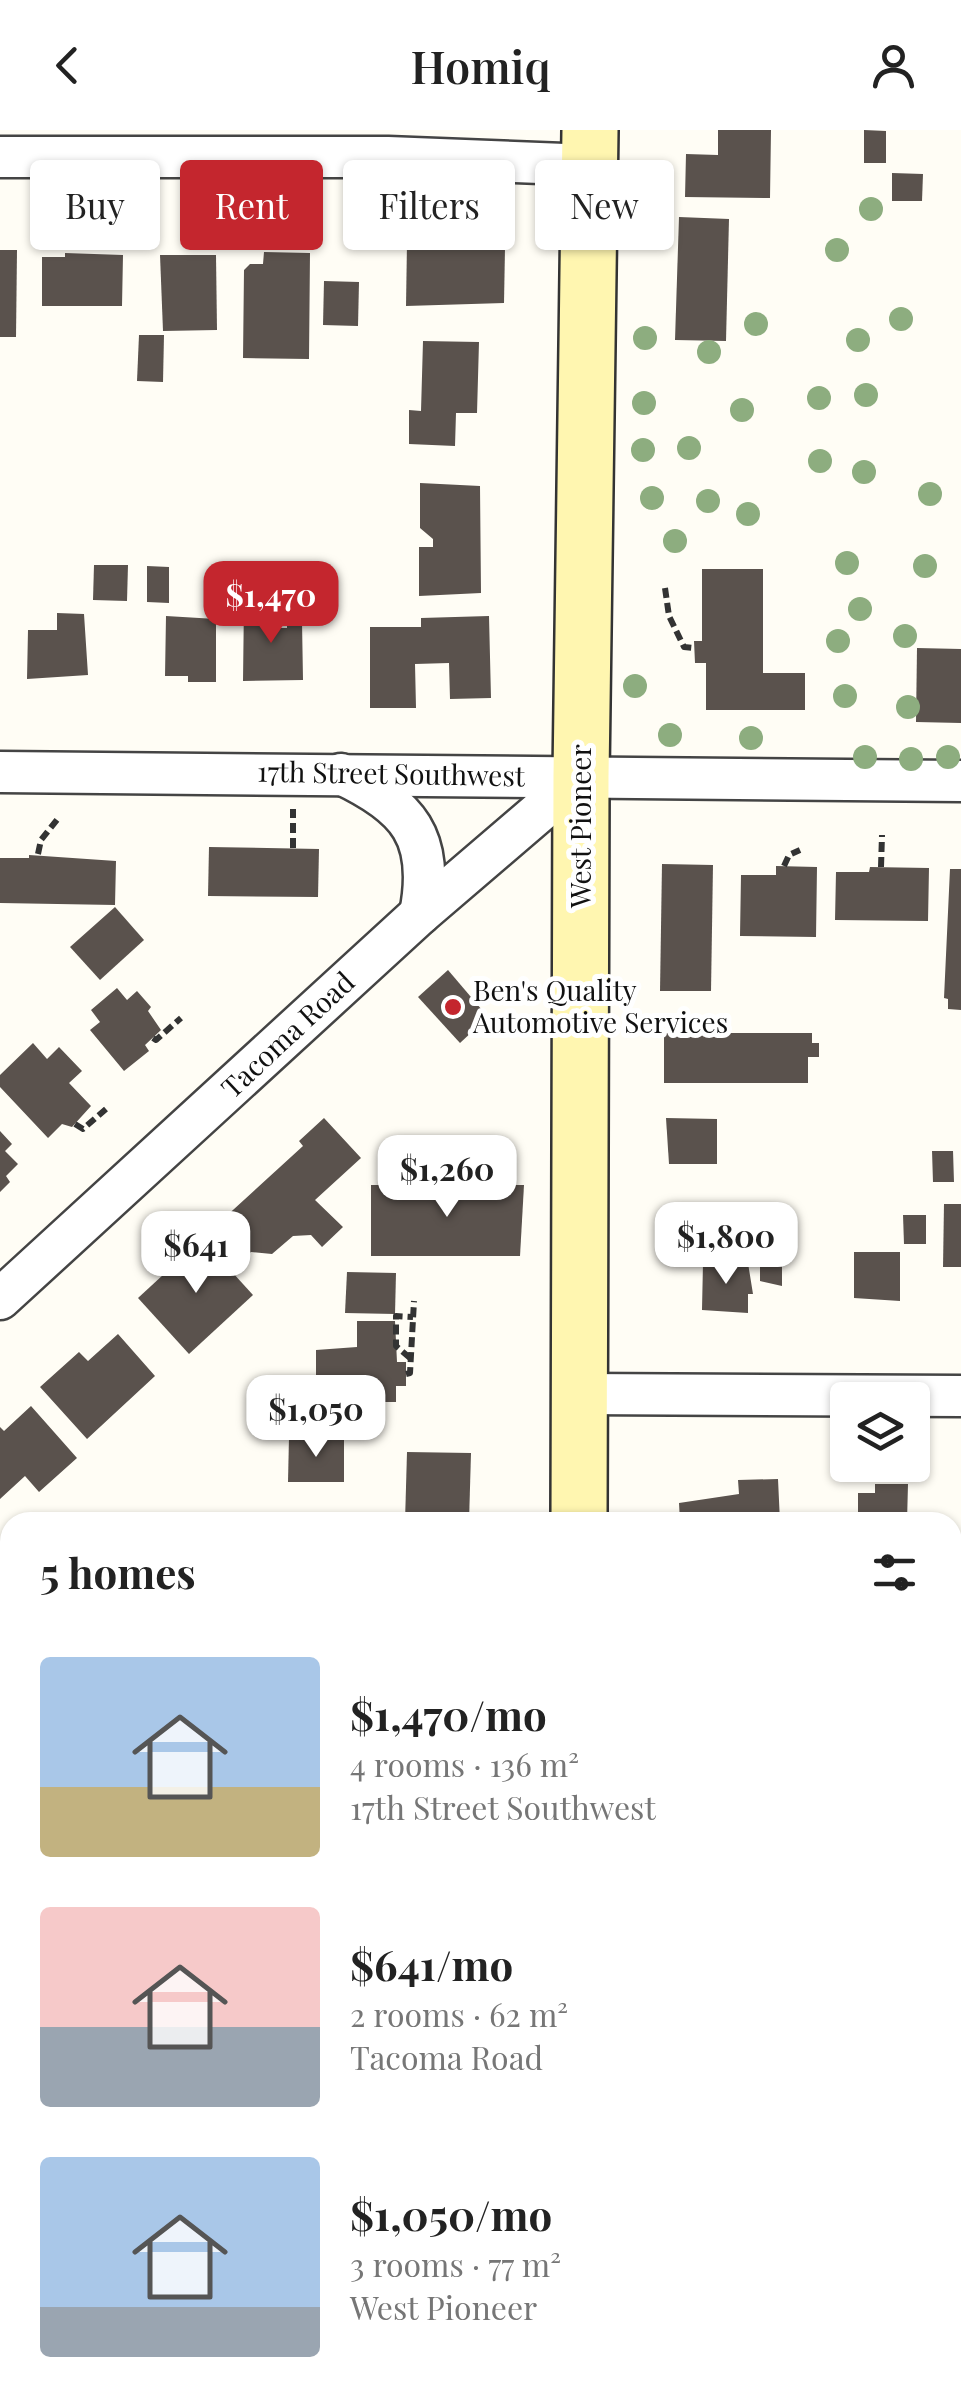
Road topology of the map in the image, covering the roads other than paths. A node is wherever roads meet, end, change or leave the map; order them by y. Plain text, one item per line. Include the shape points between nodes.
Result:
1 (590, 147) edge
2 (0, 157) edge
3 (0, 772) edge
4 (338, 772) junction
5 (581, 776) junction
6 (961, 782) edge
7 (420, 914) junction
8 (0, 1299) edge
9 (581, 1394) junction
10 (961, 1396) edge
11 (558, 1512) edge

1 - 2 street via 388,157
1 - 5 main road, West Pioneer
3 - 4 street, 17th Street Southwest
4 - 5 street, 17th Street Southwest
4 - 7 street via 387,798 414,828 426,862
5 - 6 street, 17th Street Southwest
5 - 7 street, Tacoma Road
5 - 9 main road, West Pioneer
7 - 8 street, Tacoma Road
9 - 10 street
9 - 11 main road, West Pioneer

